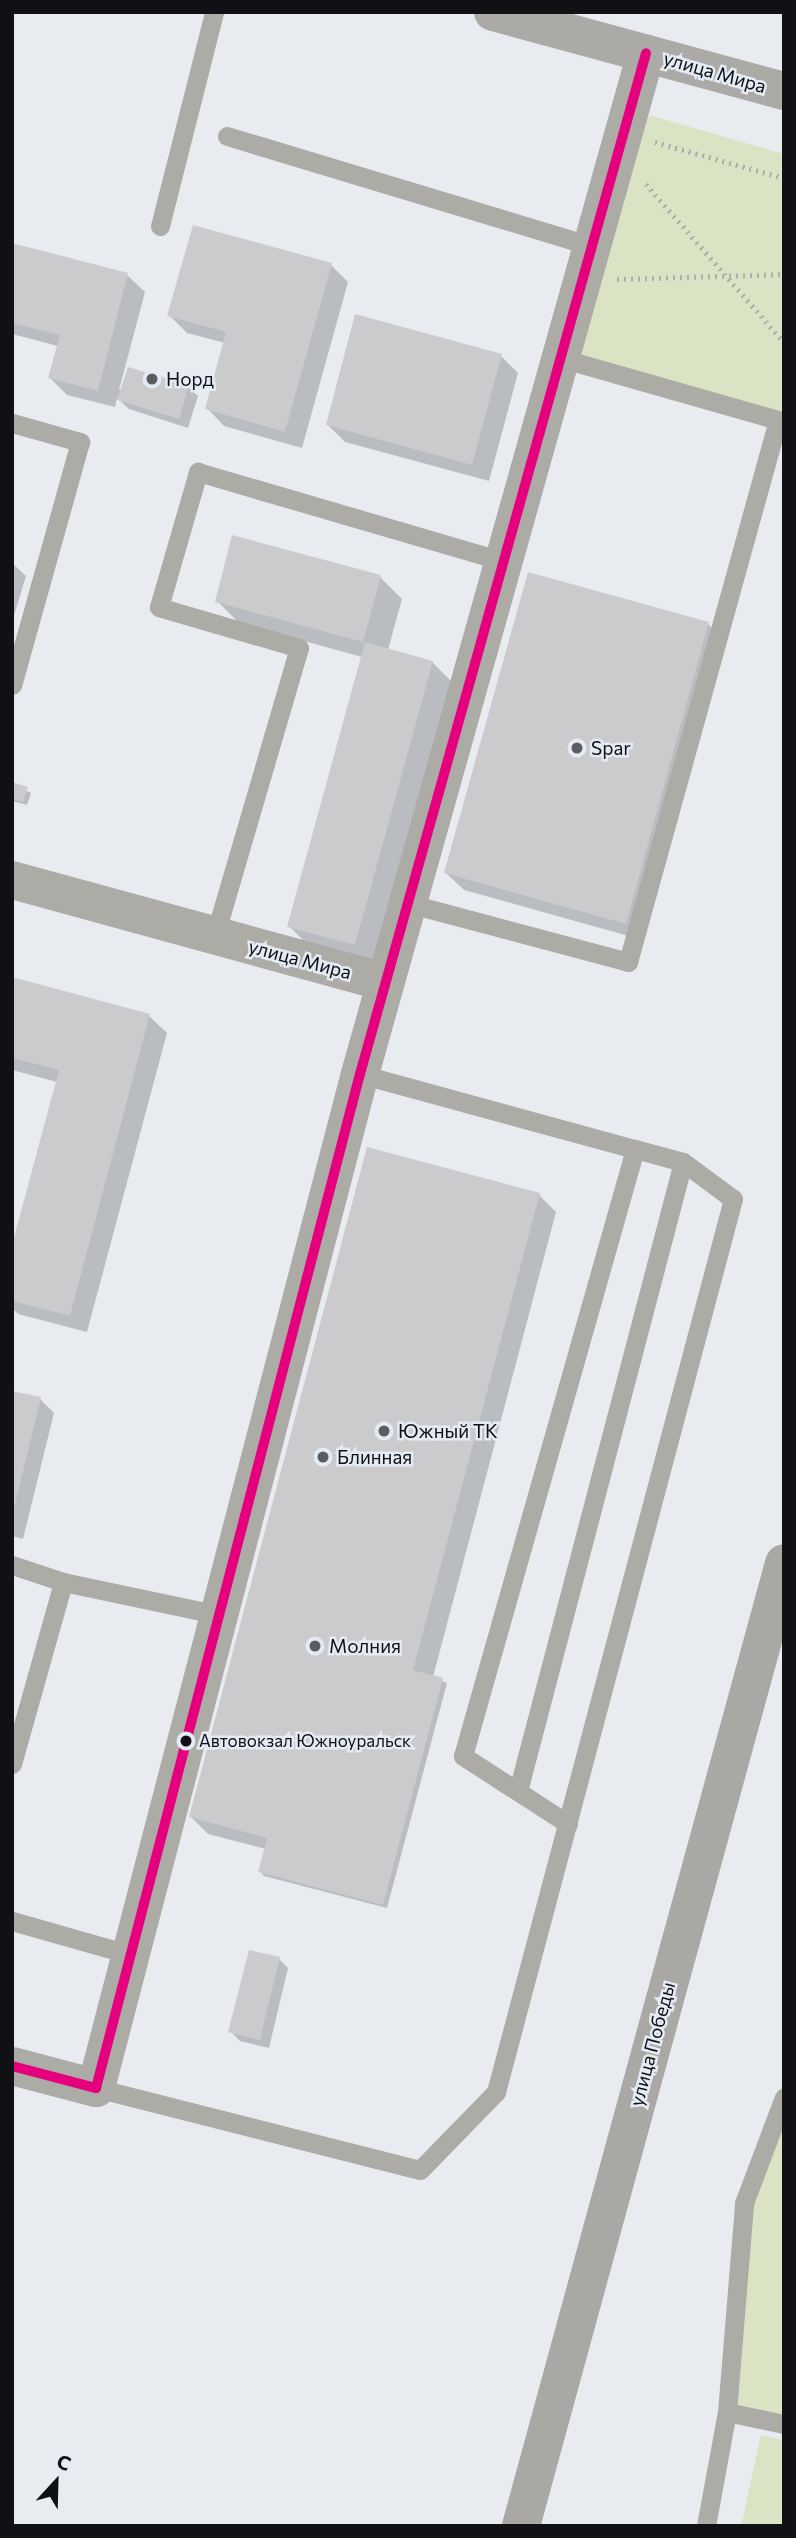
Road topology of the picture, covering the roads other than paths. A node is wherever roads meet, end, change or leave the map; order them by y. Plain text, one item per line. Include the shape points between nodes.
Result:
1 (214, 12) edge
2 (494, 12) edge
3 (573, 22) edge
4 (646, 53) junction
5 (784, 91) edge
6 (228, 136) dead end
7 (160, 226) dead end
8 (592, 246) junction
9 (561, 358) junction
10 (12, 423) edge
11 (503, 561) junction
12 (12, 685) edge
13 (12, 880) edge
14 (407, 903) junction
15 (215, 936) junction
16 (385, 982) junction
17 (360, 1074) junction
18 (635, 1149) junction
19 (682, 1162) junction
20 (12, 1565) edge
21 (784, 1565) edge
22 (63, 1582) junction
23 (219, 1615) junction
24 (12, 1764) edge
25 (518, 1791) junction
26 (568, 1824) junction
27 (12, 1921) edge
28 (131, 1955) junction
29 (12, 2066) edge
30 (96, 2088) junction
31 (784, 2097) edge
32 (727, 2412) junction
33 (784, 2424) edge
34 (521, 2526) edge
35 (706, 2526) edge

1 - 7 lane
2 - 3 street, улица Мира
3 - 4 street, улица Мира
4 - 5 street, улица Мира
4 - 8 street, улица Мира
6 - 8 lane
8 - 9 street, улица Мира
9 - 11 street, улица Мира
9 - 14 lane via 778,420 628,962
10 - 12 lane via 80,442
11 - 14 street, улица Мира
11 - 15 lane via 198,472 159,607 299,648
13 - 15 street, улица Мира
14 - 16 street, улица Мира
15 - 16 street, улица Мира
16 - 17 street
17 - 18 lane
17 - 23 street
18 - 19 lane
18 - 25 lane via 463,1756
19 - 25 lane
19 - 26 lane via 733,1199
20 - 22 lane
21 - 34 highway, улица Победы
22 - 23 lane
22 - 24 lane
23 - 28 street
25 - 26 lane
26 - 30 lane via 496,2092 420,2170
27 - 28 lane
28 - 30 street
29 - 30 street
31 - 32 lane via 744,2203
32 - 33 lane
32 - 35 lane

